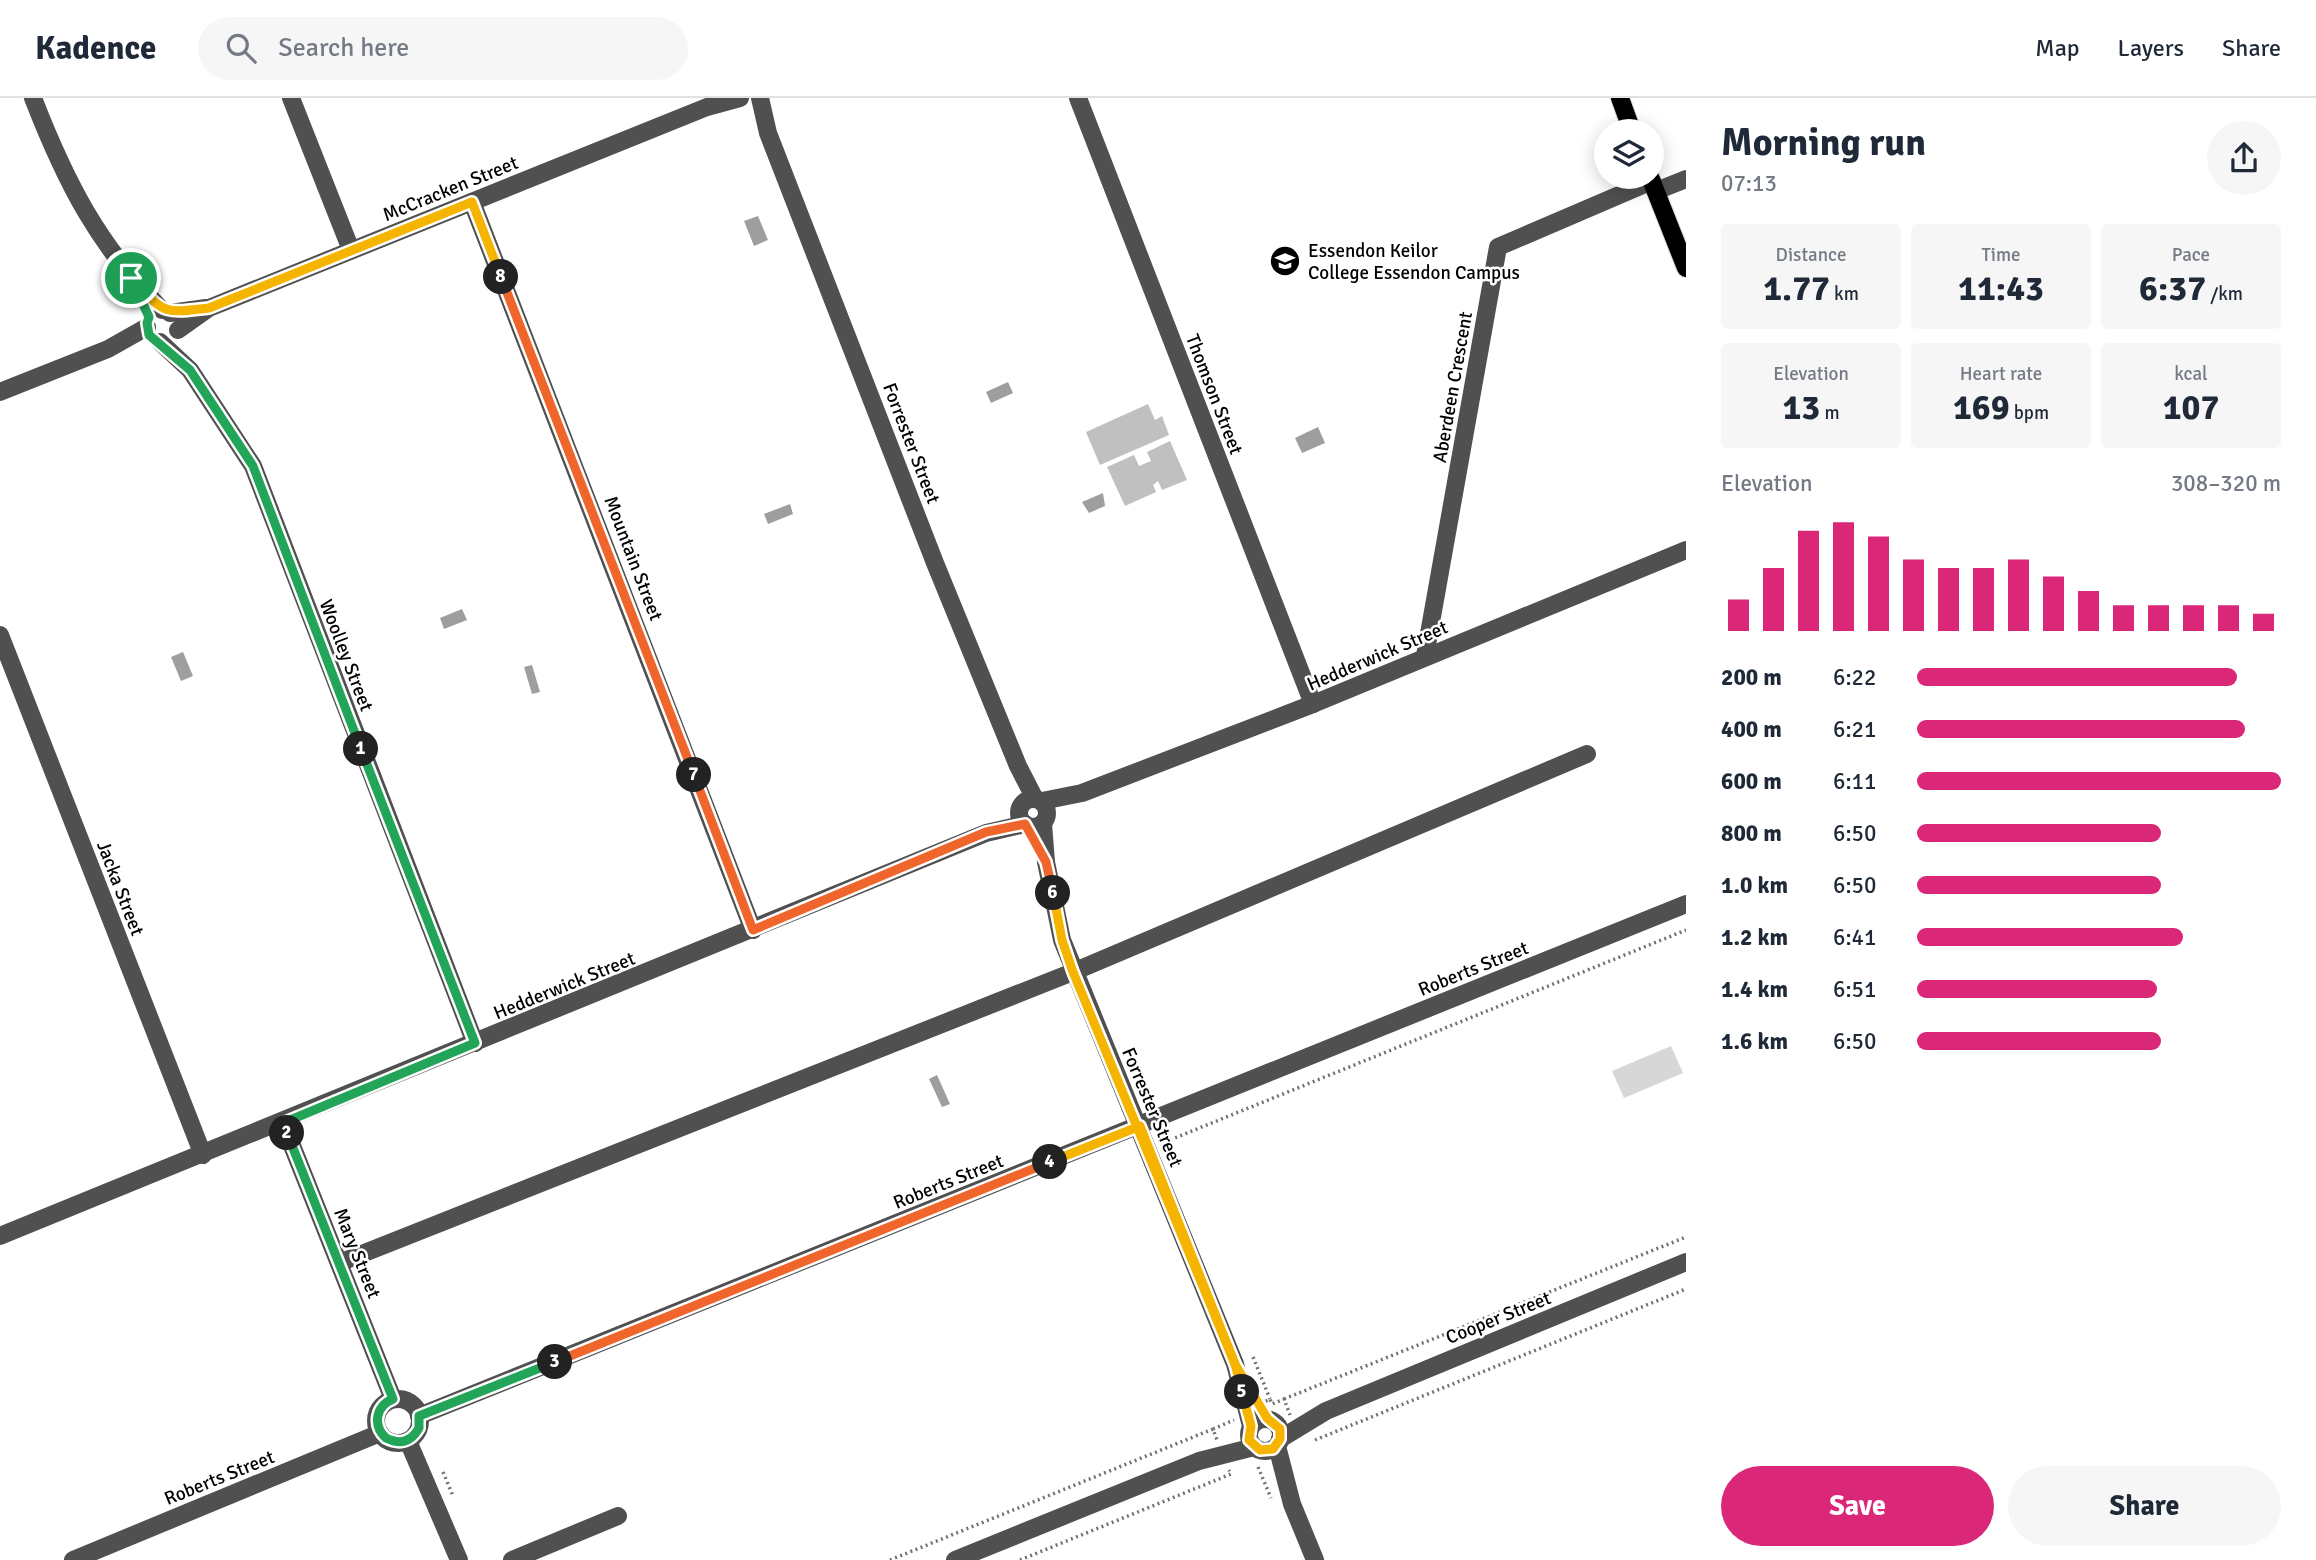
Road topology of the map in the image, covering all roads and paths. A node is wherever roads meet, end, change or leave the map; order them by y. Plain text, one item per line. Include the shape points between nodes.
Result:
1 (33, 98) edge
2 (291, 98) edge
3 (751, 98) edge
4 (1078, 98) edge
5 (1620, 98) edge
6 (715, 103) edge
7 (1628, 119) edge
8 (1686, 179) edge
9 (1664, 182) edge
10 (1638, 189) edge
11 (1655, 189) edge
12 (472, 202) junction
13 (351, 250) junction
14 (1686, 268) edge
15 (162, 327) junction
16 (0, 392) edge
17 (1686, 550) edge
18 (0, 635) edge
19 (1425, 656) junction
20 (1313, 705) junction
21 (1587, 754) dead end
22 (1033, 813) junction
23 (1686, 904) edge
24 (753, 930) junction
25 (1686, 930) edge
26 (1073, 972) junction
27 (475, 1043) junction
28 (283, 1123) junction
29 (1140, 1126) junction
30 (1165, 1142) dead end
31 (203, 1155) junction
32 (0, 1236) edge
33 (1686, 1237) edge
34 (1686, 1262) edge
35 (339, 1263) junction
36 (1686, 1289) edge
37 (393, 1399) junction
38 (1284, 1399) dead end
39 (419, 1416) junction
40 (380, 1433) junction
41 (1264, 1435) junction
42 (408, 1441) junction
43 (1310, 1442) dead end
44 (618, 1516) dead end
45 (73, 1560) edge
46 (459, 1560) edge
47 (512, 1560) edge
48 (955, 1560) edge
49 (1315, 1560) edge

1 - 15 street, Woolley Street via 72,191
2 - 13 street
3 - 6 street, McCracken Street
3 - 22 street, Forrester Street
4 - 20 street, Thomson Street
5 - 7 main road
6 - 12 street, McCracken Street
8 - 9 street
10 - 19 street, Aberdeen Crescent via 1498,247
11 - 14 main road
12 - 13 street, McCracken Street
12 - 24 street, Mountain Street
13 - 15 street, McCracken Street
15 - 16 street, McCracken Street
15 - 27 street, Woolley Street via 253,466
17 - 19 street, Hedderwick Street
18 - 31 street, Jacka Street
19 - 20 street, Hedderwick Street
20 - 22 street, Hedderwick Street
21 - 26 street
22 - 24 street, Hedderwick Street
22 - 26 street, Forrester Street
23 - 29 street, Roberts Street
24 - 27 street, Hedderwick Street
25 - 30 path
26 - 29 street, Forrester Street
26 - 35 street
27 - 28 street, Hedderwick Street
28 - 31 street, Hedderwick Street
28 - 35 street, Mary Street
29 - 39 street, Roberts Street
29 - 41 street, Forrester Street
31 - 32 street, Hedderwick Street
33 - 38 path
34 - 41 street, Cooper Street
35 - 37 street, Mary Street
36 - 43 path
37 - 39 street via 412,1404
37 - 40 street via 378,1413
39 - 42 street via 419,1428
40 - 42 street via 392,1442
40 - 45 street, Roberts Street
41 - 48 street, Cooper Street
41 - 49 street, Forrester Street
42 - 46 street
44 - 47 street

